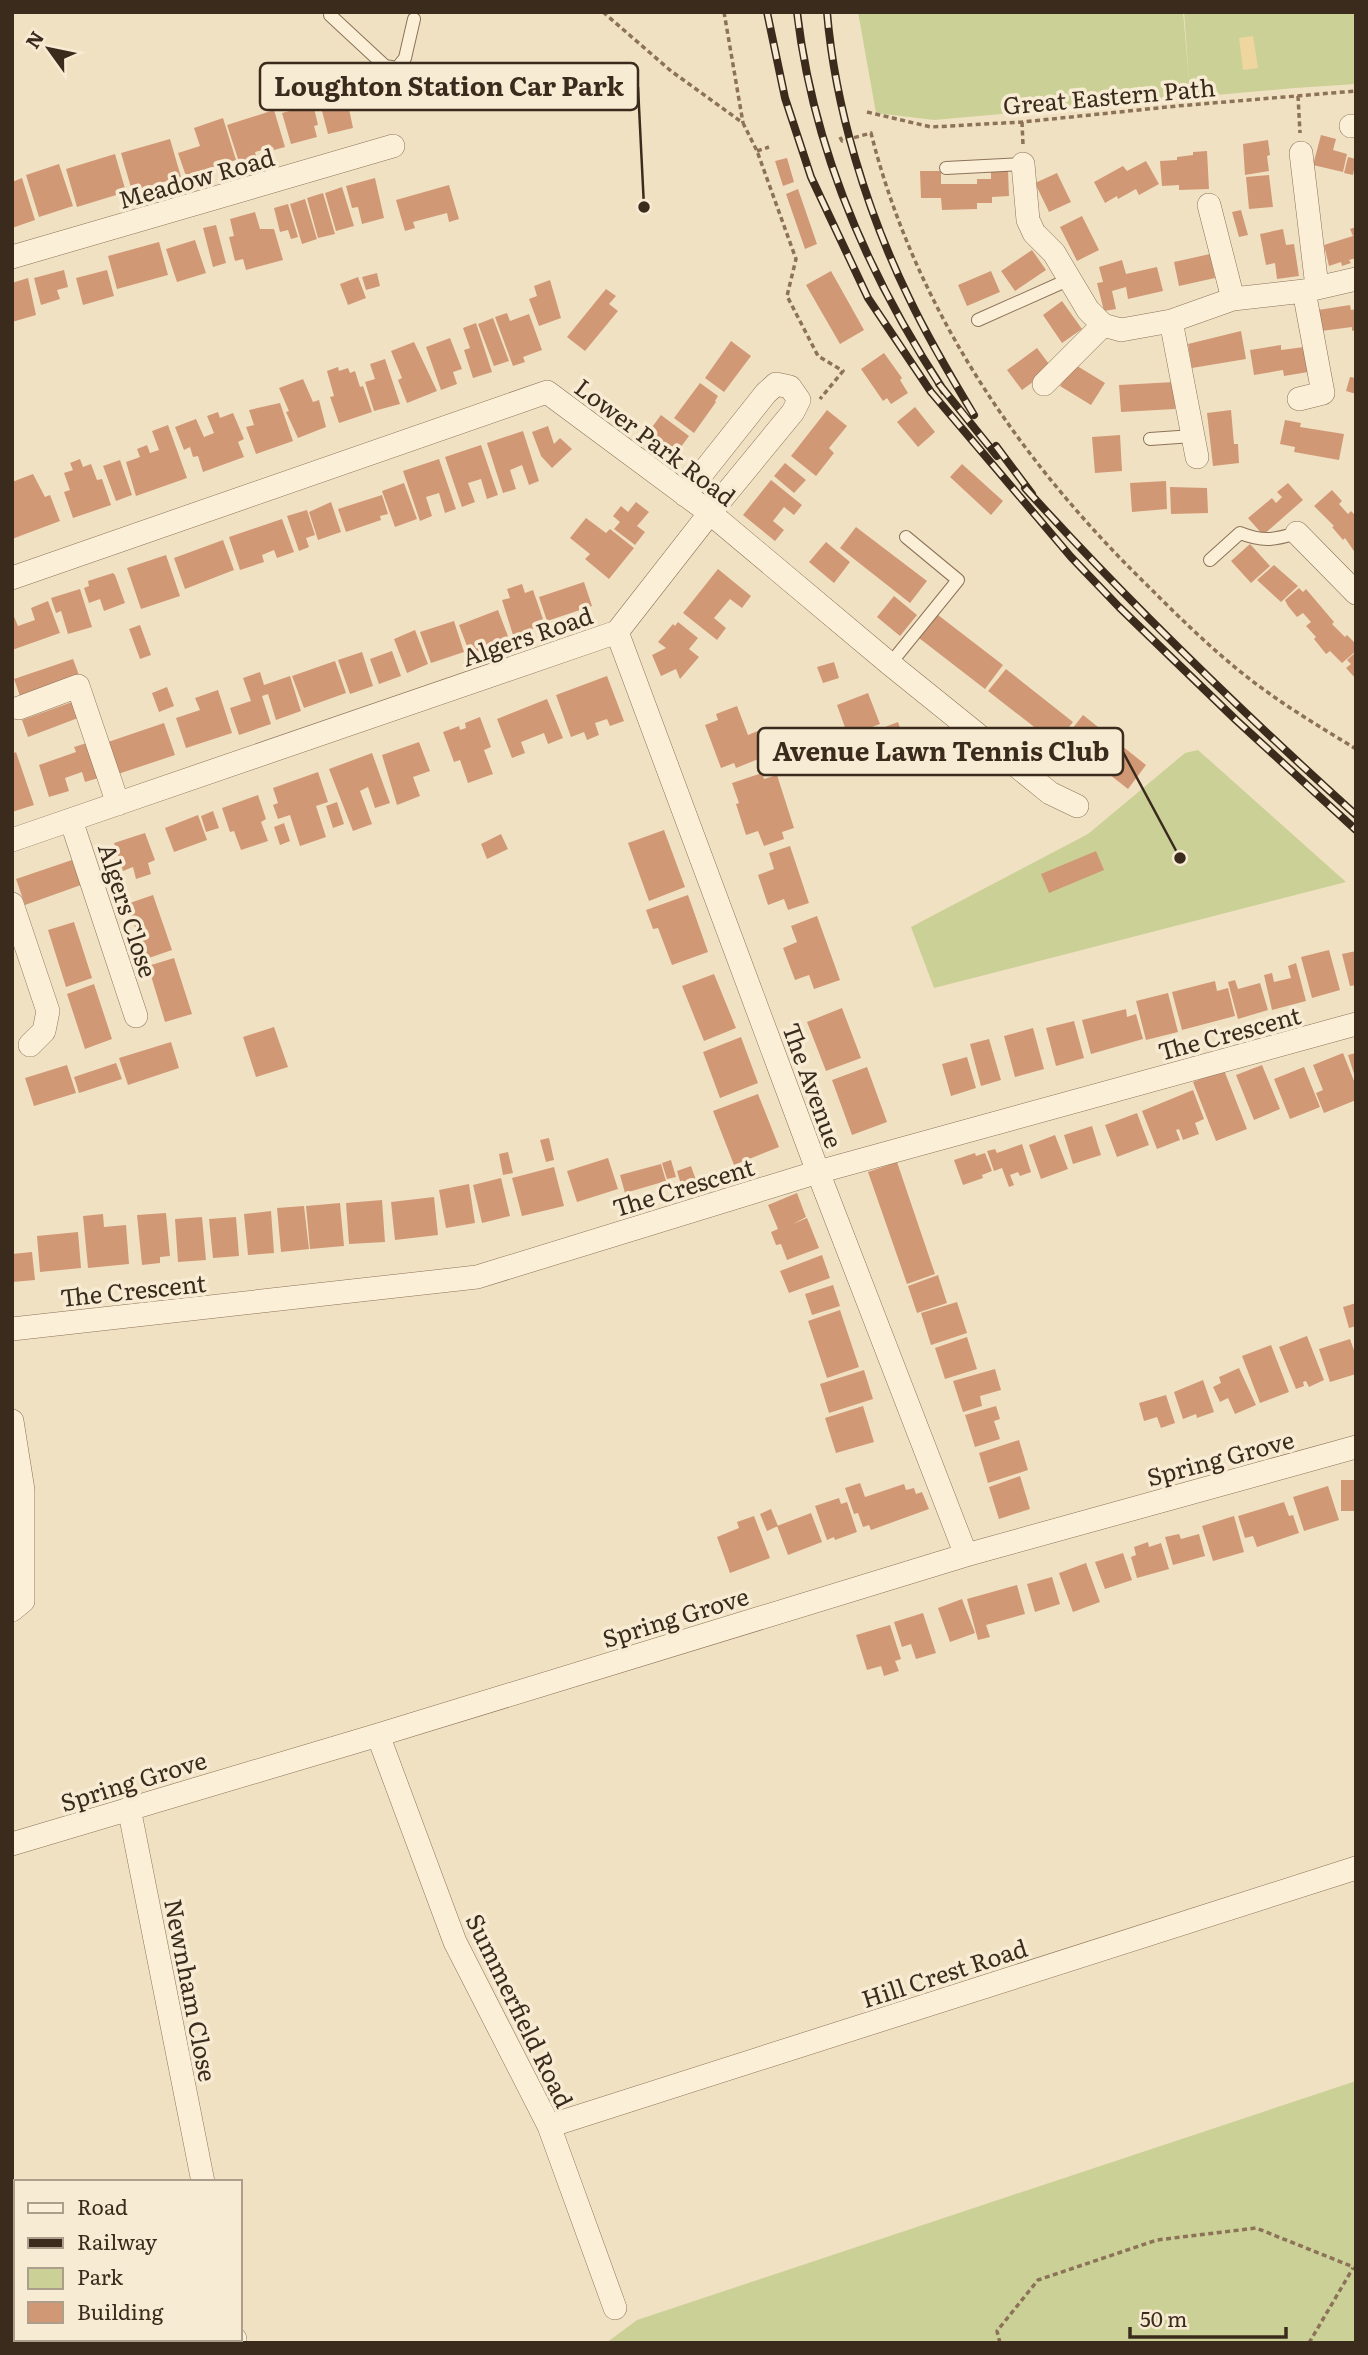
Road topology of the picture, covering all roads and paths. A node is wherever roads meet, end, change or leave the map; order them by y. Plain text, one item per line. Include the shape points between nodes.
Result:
1 (603, 12) edge
2 (724, 12) edge
3 (330, 15) dead end
4 (414, 19) dead end
5 (1356, 91) edge
6 (1298, 96) junction
7 (867, 112) dead end
8 (743, 123) junction
9 (840, 137) dead end
10 (393, 146) dead end
11 (769, 147) dead end
12 (757, 150) junction
13 (1301, 153) joint
14 (1023, 164) joint
15 (946, 168) dead end
16 (1209, 205) dead end
17 (12, 257) edge
18 (1070, 279) junction
19 (1356, 279) edge
20 (1311, 289) junction
21 (1233, 299) junction
22 (978, 320) dead end
23 (1171, 321) junction
24 (1103, 325) junction
25 (1044, 384) dead end
26 (1299, 399) dead end
27 (799, 400) junction
28 (1150, 439) dead end
29 (1195, 446) joint
30 (685, 495) junction
31 (710, 513) junction
32 (1297, 533) joint
33 (906, 537) dead end
34 (1210, 560) dead end
35 (12, 578) edge
36 (1353, 583) edge
37 (617, 632) junction
38 (890, 664) junction
39 (19, 708) dead end
40 (1356, 748) edge
41 (118, 804) junction
42 (1077, 806) dead end
43 (71, 820) junction
44 (12, 840) edge
45 (12, 904) edge
46 (136, 1016) dead end
47 (1356, 1024) edge
48 (30, 1045) dead end
49 (818, 1172) junction
50 (12, 1329) edge
51 (12, 1421) edge
52 (1356, 1447) edge
53 (966, 1555) junction
54 (12, 1610) edge
55 (378, 1735) junction
56 (129, 1808) junction
57 (12, 1844) edge
58 (1356, 1868) edge
59 (549, 2126) junction
60 (203, 2180) edge
61 (1354, 2268) edge
62 (615, 2308) dead end
63 (1000, 2343) edge
64 (1309, 2343) edge

1 - 8 path via 671,71
2 - 8 path
3 - 4 lane via 384,66 397,68 405,58
5 - 6 path, Great Eastern Path
6 - 7 path, Great Eastern Path via 931,127
6 - 13 path
8 - 12 path
9 - 40 path via 842,141 871,133 900,224 946,326 981,386 1049,480 1107,547 1204,640 1270,694
10 - 17 street, Meadow Road
11 - 12 path
12 - 27 path via 796,259 787,296 818,356 843,371 816,403
13 - 20 street
14 - 15 lane
14 - 18 street via 1028,220
16 - 21 street
18 - 22 lane
18 - 24 street
19 - 20 street
20 - 21 street
20 - 26 street via 1323,393
21 - 23 street
23 - 24 street via 1121,330
23 - 29 street
24 - 25 street
27 - 30 street via 790,387 776,384
27 - 31 street, Algers Road
28 - 29 lane
30 - 31 street, Lower Park Road
30 - 35 street, Lower Park Road via 547,392
31 - 37 street, Algers Road
31 - 38 street, Lower Park Road
32 - 34 lane via 1258,540 1240,533
32 - 36 street
33 - 38 lane via 958,580
37 - 41 street, Algers Road
37 - 49 street, The Avenue
38 - 42 street, Lower Park Road via 1050,793
39 - 41 street via 78,686
41 - 43 street, Algers Road
43 - 44 street, Algers Road
43 - 46 street, Algers Close
45 - 48 street via 48,1011 44,1031
47 - 49 street, The Crescent
49 - 50 street, The Crescent via 477,1277
49 - 53 street, The Avenue
51 - 54 street via 23,1490 23,1601
52 - 53 street, Spring Grove
53 - 55 street, Spring Grove
55 - 56 street, Spring Grove
55 - 59 street, Summerfield Road via 455,1942
56 - 57 street, Spring Grove
56 - 60 street, Newnham Close
58 - 59 street, Hill Crest Road
59 - 62 street, Summerfield Road
61 - 63 path via 1256,2228 1157,2241 1038,2280 998,2331
61 - 64 path

